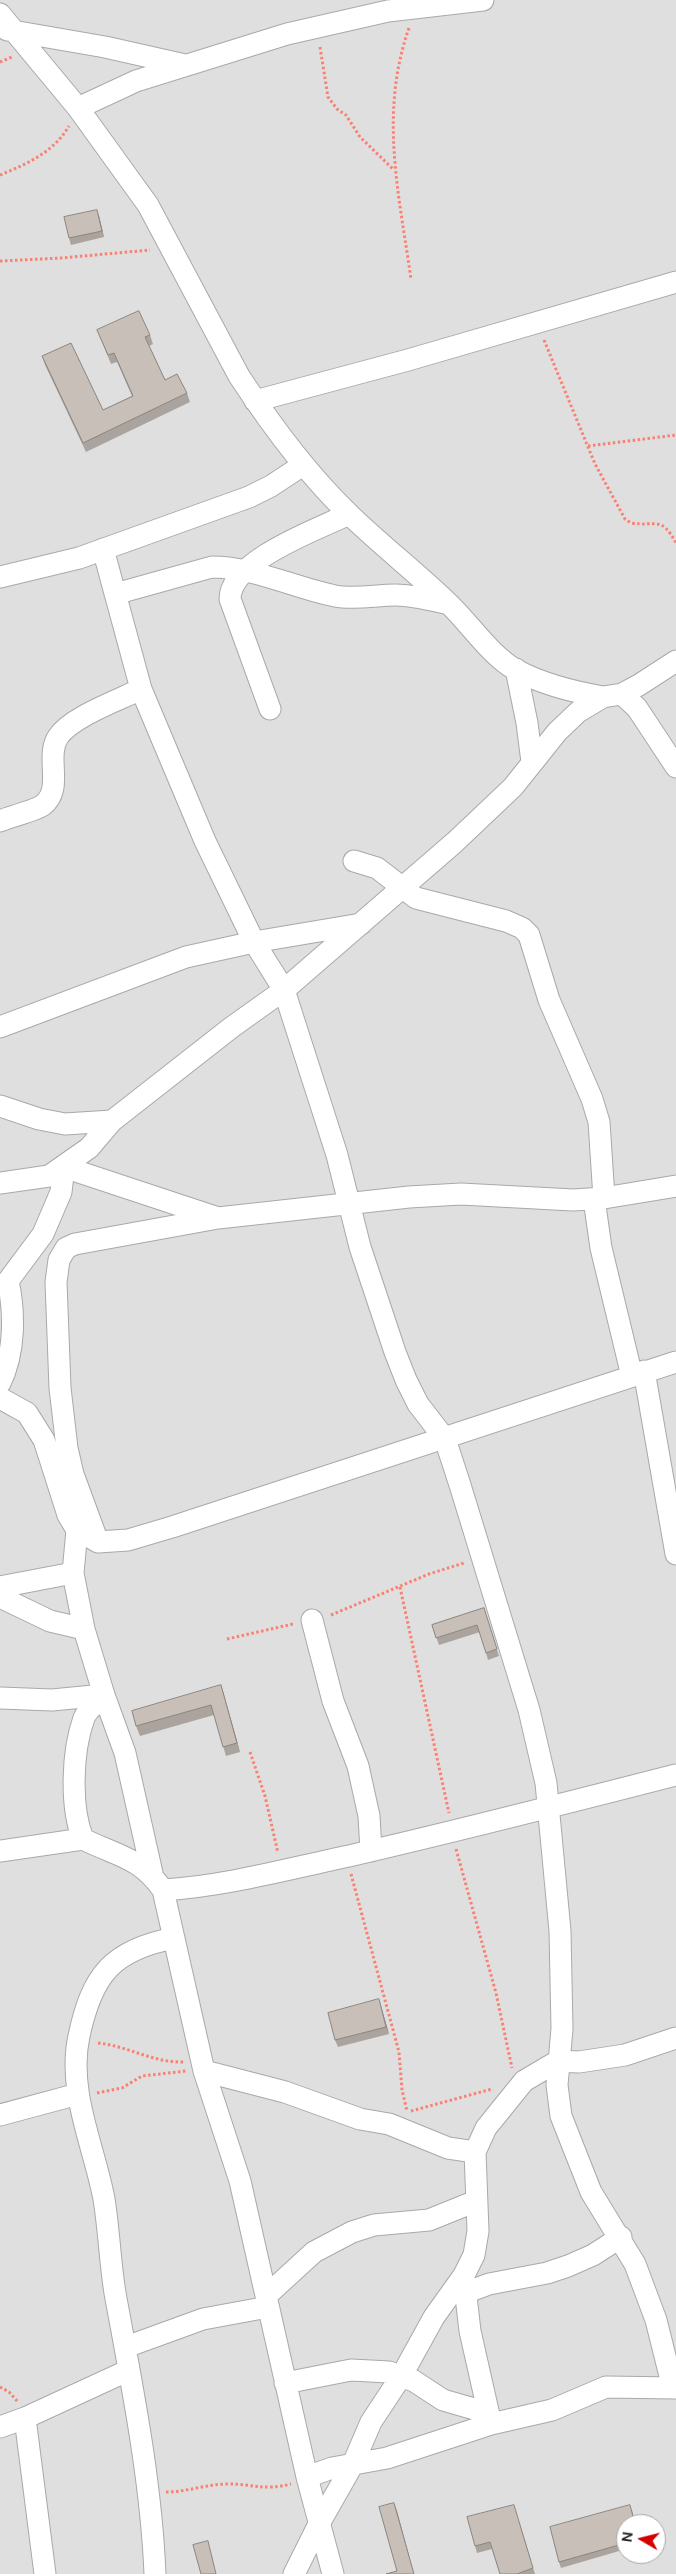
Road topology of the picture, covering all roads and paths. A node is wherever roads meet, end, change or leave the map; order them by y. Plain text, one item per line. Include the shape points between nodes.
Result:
1 (483, 0) edge
2 (416, 9) junction
3 (0, 14) edge
4 (316, 26) junction
5 (7, 30) edge
6 (185, 66) junction
7 (78, 108) junction
8 (394, 170) junction
9 (0, 175) edge
10 (170, 248) junction
11 (0, 261) edge
12 (411, 279) dead end
13 (676, 282) edge
14 (539, 323) junction
15 (255, 400) junction
16 (676, 435) edge
17 (588, 446) junction
18 (303, 465) junction
19 (349, 514) junction
20 (676, 543) edge
21 (103, 549) junction
22 (246, 570) junction
23 (0, 577) edge
24 (115, 594) junction
25 (449, 604) junction
26 (676, 661) edge
27 (516, 669) junction
28 (141, 689) junction
29 (612, 696) junction
30 (270, 708) dead end
31 (532, 762) junction
32 (676, 766) edge
33 (0, 820) edge
34 (354, 861) dead end
35 (404, 887) junction
36 (361, 924) junction
37 (254, 942) junction
38 (284, 990) junction
39 (0, 1027) edge
40 (0, 1106) edge
41 (112, 1121) junction
42 (64, 1167) junction
43 (0, 1183) edge
44 (676, 1186) edge
45 (599, 1198) junction
46 (349, 1204) junction
47 (218, 1218) junction
48 (676, 1362) edge
49 (638, 1374) junction
50 (0, 1383) edge
51 (0, 1398) edge
52 (445, 1439) junction
53 (77, 1530) junction
54 (98, 1542) junction
55 (676, 1554) edge
56 (482, 1558) junction
57 (73, 1574) junction
58 (400, 1586) junction
59 (0, 1587) edge
60 (0, 1597) edge
61 (312, 1620) junction
62 (84, 1629) junction
63 (228, 1639) dead end
64 (104, 1695) junction
65 (0, 1698) edge
66 (250, 1752) dead end
67 (676, 1775) edge
68 (549, 1808) junction
69 (452, 1832) junction
70 (83, 1839) junction
71 (0, 1851) edge
72 (371, 1851) junction
73 (347, 1856) junction
74 (282, 1871) junction
75 (157, 1881) junction
76 (174, 1938) junction
77 (79, 2037) junction
78 (676, 2038) edge
79 (558, 2061) junction
80 (203, 2066) junction
81 (519, 2082) junction
82 (78, 2094) junction
83 (408, 2112) junction
84 (0, 2115) edge
85 (412, 2118) dead end
86 (475, 2152) junction
87 (476, 2201) junction
88 (620, 2237) junction
89 (465, 2284) junction
90 (267, 2302) junction
91 (126, 2347) junction
92 (129, 2370) junction
93 (402, 2375) junction
94 (285, 2383) junction
95 (675, 2388) edge
96 (25, 2418) junction
97 (490, 2418) junction
98 (0, 2427) edge
99 (354, 2464) junction
100 (307, 2477) junction
101 (150, 2492) junction
102 (320, 2522) junction
103 (45, 2574) edge
104 (155, 2574) edge
105 (294, 2574) edge
106 (334, 2574) edge

1 - 2 street
2 - 4 street via 388,11
2 - 8 path via 395,82
3 - 5 street
4 - 6 street
4 - 8 path via 328,96 360,137
5 - 6 street via 105,47
5 - 7 street
6 - 7 street via 136,81
7 - 9 path via 55,145
7 - 10 street via 148,205
8 - 12 path
10 - 11 path
10 - 15 street
13 - 14 street
14 - 15 street
14 - 17 path via 550,359
15 - 18 street
16 - 17 path
17 - 20 path via 625,519 631,523 663,524
18 - 19 street
18 - 21 street via 249,497
19 - 22 street via 284,544
19 - 25 street
21 - 23 street via 62,563
21 - 24 street
22 - 24 street via 212,567
22 - 25 street via 273,581 334,596 360,599 405,595
22 - 30 street via 230,590 230,599
24 - 28 street
25 - 27 street via 488,646
26 - 29 street
27 - 29 street via 575,692
27 - 31 street
28 - 33 street via 77,721 60,735 53,747 54,785 51,796 42,806
28 - 37 street via 188,802
29 - 31 street via 578,712
29 - 32 street via 637,708
31 - 35 street via 493,808
34 - 35 street via 377,868
35 - 36 street
35 - 45 street via 416,898 506,921 529,935 549,1000 599,1122
36 - 37 street
36 - 38 street
37 - 38 street
37 - 39 street via 186,957
38 - 41 street
38 - 46 street via 337,1155
40 - 41 street via 65,1124
41 - 42 street via 89,1148
42 - 43 street via 49,1176
42 - 47 street
42 - 50 street via 60,1192 43,1234 8,1280 14,1309 7,1360
44 - 45 street
45 - 46 street via 573,1200 461,1194
45 - 49 street via 601,1248
46 - 47 street
46 - 52 street via 360,1247 406,1380 418,1404
47 - 54 street via 75,1244 66,1248 59,1260 56,1282 60,1388 67,1448
48 - 49 street
49 - 52 street
49 - 55 street
51 - 53 street via 27,1412 44,1440 68,1515
52 - 54 street via 172,1527 128,1540
52 - 56 street
53 - 54 street
53 - 57 street
56 - 58 path
56 - 68 street via 532,1719
57 - 59 street
57 - 62 street
58 - 61 path via 346,1610
58 - 69 path
60 - 62 street via 50,1621
61 - 63 path
61 - 72 street via 333,1701 358,1766 369,1816
62 - 64 street
64 - 65 street via 52,1700
64 - 70 street via 84,1717 77,1753 73,1784 78,1826
64 - 75 street via 125,1753
66 - 74 path via 265,1796
67 - 68 street
68 - 69 street
68 - 79 street via 562,1979
69 - 72 street
69 - 81 path
70 - 71 street
70 - 75 street via 131,1859
72 - 73 street
73 - 74 street
73 - 83 path via 399,2052 402,2090
74 - 75 street via 197,1887
75 - 76 street
76 - 77 street via 129,1951 109,1967 96,1985
76 - 80 street
77 - 80 path via 164,2062
77 - 82 street
78 - 79 street via 625,2055 579,2062
79 - 81 street
79 - 88 street via 558,2102 565,2131 591,2192
80 - 82 path via 142,2076 115,2091
80 - 86 street via 360,2119 389,2124 448,2148
80 - 90 street via 240,2181
81 - 83 path
81 - 86 street via 486,2128
82 - 84 street
82 - 91 street via 104,2201 110,2263
83 - 85 path
86 - 87 street
87 - 89 street via 477,2244
87 - 90 street via 429,2220 374,2225 352,2232 314,2252
88 - 89 street via 593,2255 547,2273 489,2284
88 - 95 street via 635,2264 656,2320
89 - 93 street via 434,2317
89 - 97 street via 470,2331
90 - 91 street via 203,2319
90 - 94 street
91 - 92 street
92 - 96 street
92 - 101 street
93 - 94 street via 351,2370
93 - 97 street via 443,2400
93 - 99 street via 371,2422
94 - 100 street
95 - 97 street via 606,2387 552,2410
96 - 98 street
96 - 103 street
97 - 99 street via 387,2458
99 - 100 street
99 - 102 street
100 - 101 path via 269,2489 227,2484 191,2491
100 - 102 street
101 - 104 street
102 - 105 street
102 - 106 street

